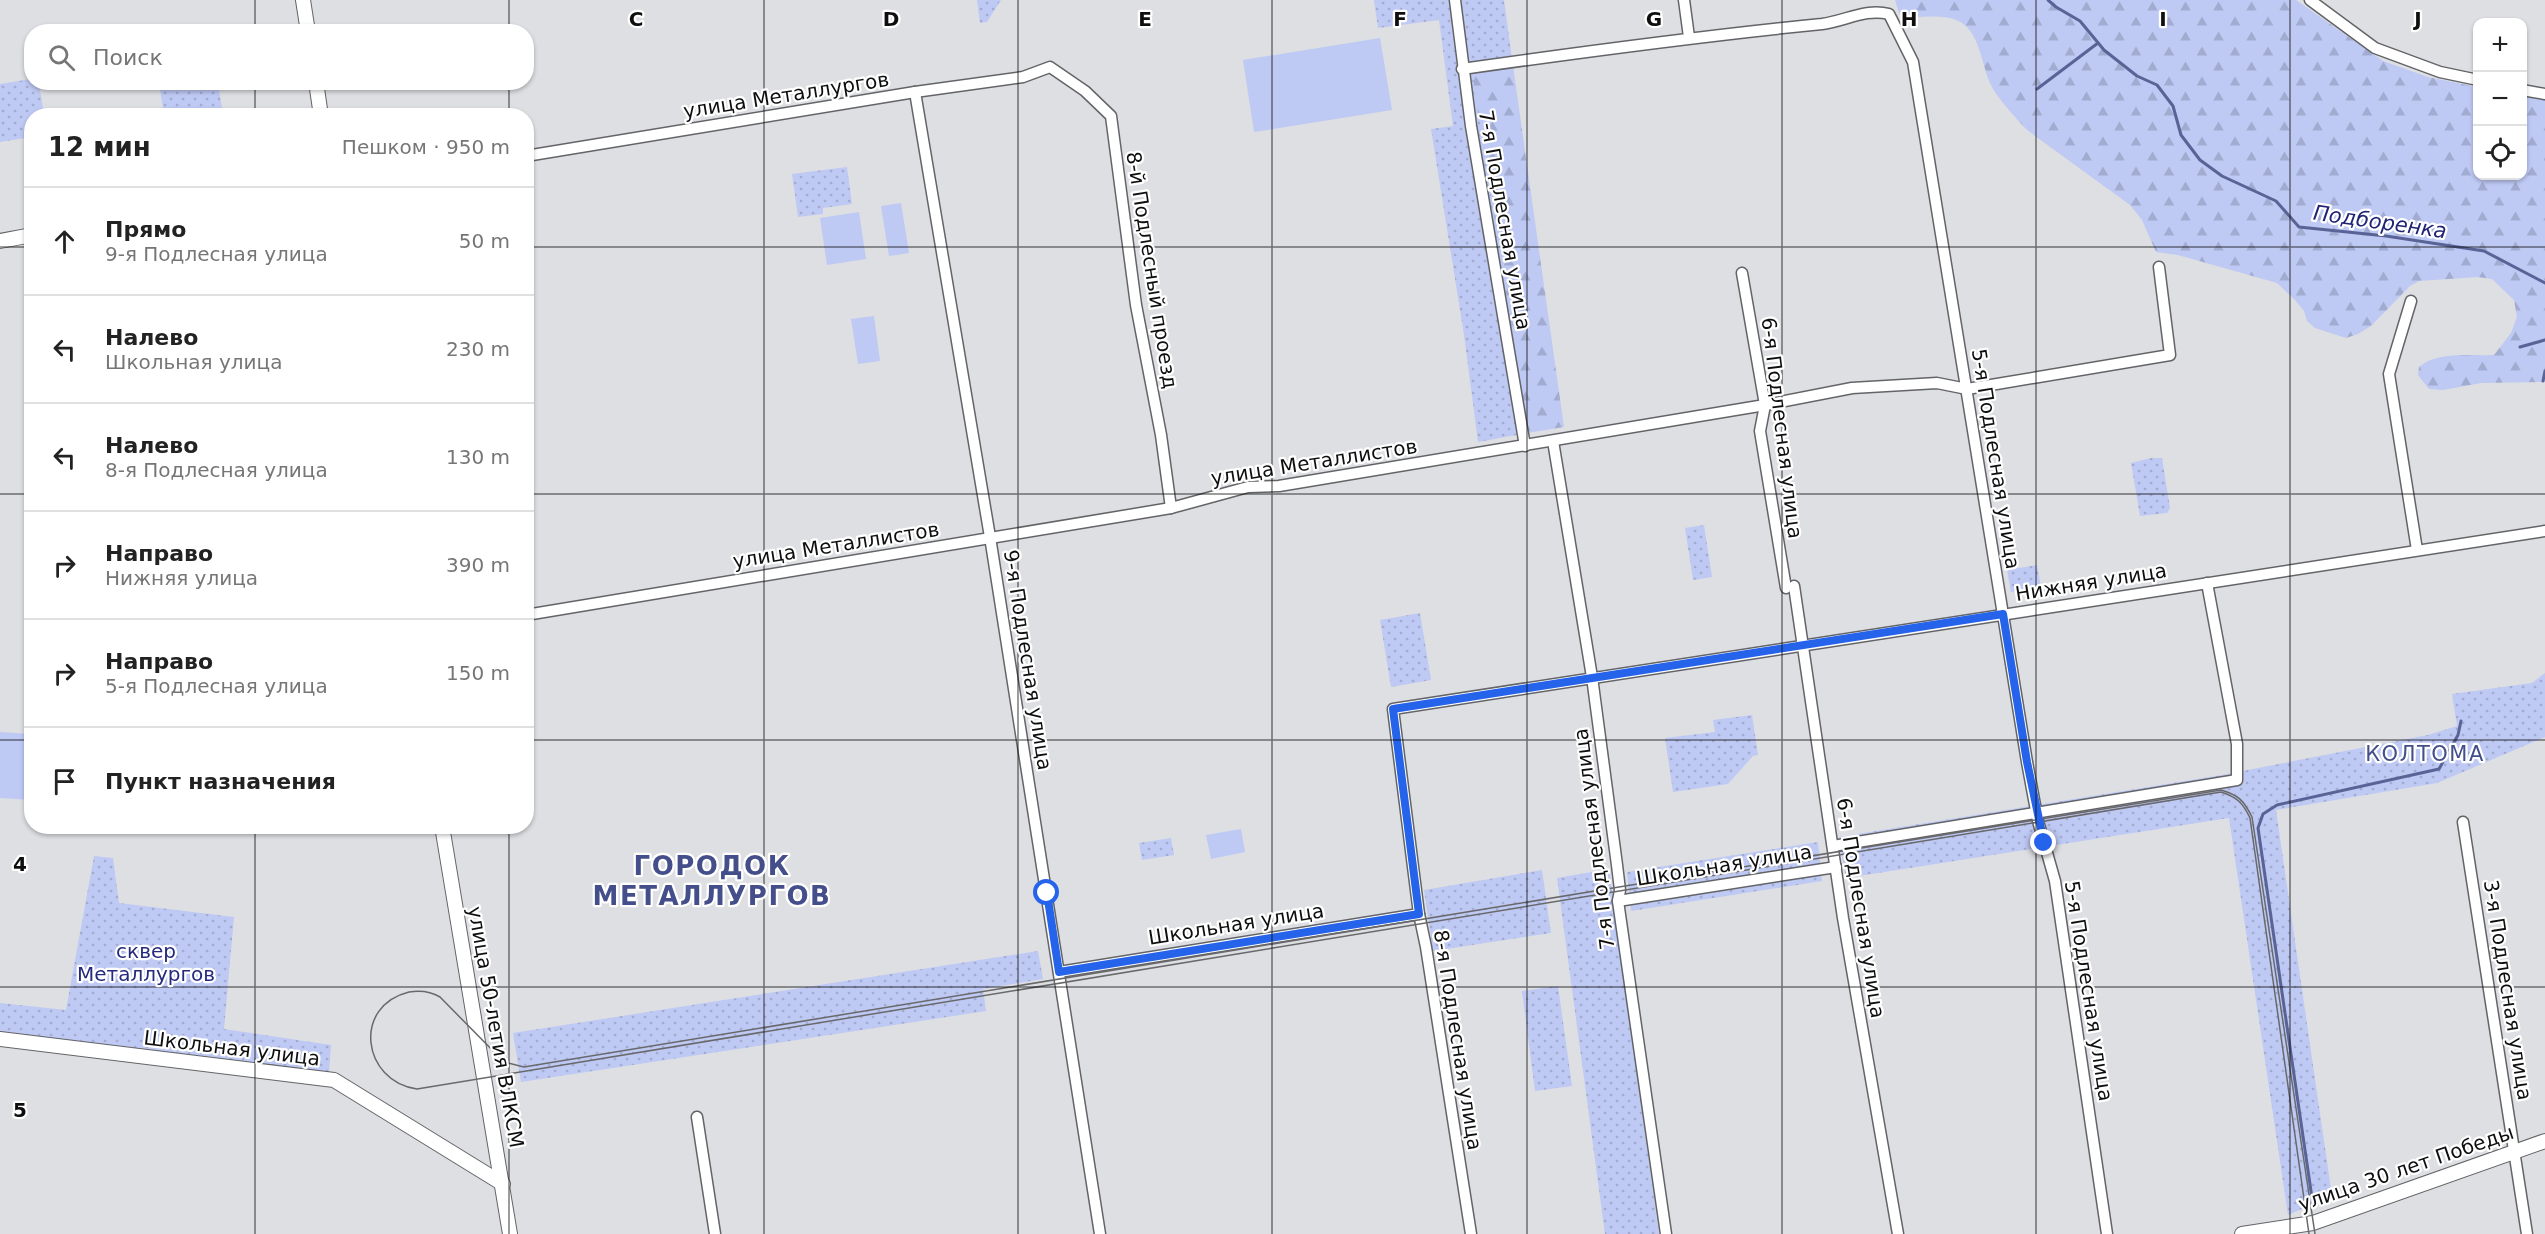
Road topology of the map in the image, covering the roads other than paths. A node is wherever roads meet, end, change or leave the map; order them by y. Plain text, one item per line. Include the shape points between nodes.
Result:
1 (303, 0) edge
2 (1455, 0) edge
3 (1684, 0) edge
4 (2310, 0) edge
5 (307, 24) edge
6 (1689, 38) junction
7 (1050, 67) joint
8 (1462, 69) junction
9 (2473, 79) edge
10 (317, 90) edge
11 (2527, 91) edge
12 (915, 92) junction
13 (2545, 94) edge
14 (320, 108) edge
15 (534, 155) edge
16 (24, 236) edge
17 (0, 241) edge
18 (2159, 267) dead end
19 (1742, 273) dead end
20 (2410, 302) dead end
21 (1967, 389) junction
22 (1765, 405) junction
23 (1553, 441) junction
24 (1525, 446) junction
25 (1171, 508) junction
26 (2545, 531) edge
27 (990, 537) junction
28 (2417, 550) junction
29 (2207, 583) junction
30 (534, 614) edge
31 (2003, 614) junction
32 (1802, 645) junction
33 (1592, 677) junction
34 (1393, 709) joint
35 (2037, 813) junction
36 (2463, 822) dead end
37 (443, 834) edge
38 (1833, 846) junction
39 (1836, 867) junction
40 (1618, 902) junction
41 (1419, 914) junction
42 (1059, 972) junction
43 (0, 1039) edge
44 (697, 1117) dead end
45 (2545, 1141) edge
46 (2515, 1153) junction
47 (503, 1184) junction
48 (510, 1234) edge
49 (716, 1234) edge
50 (1101, 1234) edge
51 (1471, 1234) edge
52 (1666, 1234) edge
53 (1898, 1234) edge
54 (2107, 1234) edge
55 (2242, 1234) edge
56 (2527, 1234) edge

1 - 5 main road
2 - 8 street, 7-я Подлесная улица
3 - 6 street
4 - 9 street via 2375,48 2440,72
6 - 8 street
6 - 21 street, 5-я Подлесная улица via 1828,23 1872,12 1889,14 1913,62
7 - 12 street, улица Металлургов via 1023,77
7 - 25 street, 8-й Подлесный проезд via 1085,91 1111,116 1136,305
8 - 24 street, 7-я Подлесная улица
10 - 14 main road
11 - 13 street
12 - 15 street, улица Металлургов
12 - 27 street, 9-я Подлесная улица
16 - 17 main road
18 - 21 street via 2170,355
19 - 22 street, 6-я Подлесная улица
20 - 28 street via 2389,374
21 - 22 street, улица Металлистов via 1937,383 1852,388
21 - 31 street, 5-я Подлесная улица
22 - 23 street, улица Металлистов
22 - 32 street, 6-я Подлесная улица via 1760,431
23 - 24 street, улица Металлистов
23 - 33 street, 7-я Подлесная улица
24 - 25 street, улица Металлистов via 1279,486 1248,487
25 - 27 street, улица Металлистов
26 - 28 street, Нижняя улица
27 - 30 street, улица Металлистов
27 - 42 street, 9-я Подлесная улица
28 - 29 street, Нижняя улица
29 - 31 street, Нижняя улица
29 - 35 street, Школьная улица via 2236,744 2236,780
31 - 32 street, Нижняя улица
31 - 35 street, 5-я Подлесная улица
32 - 33 street, Нижняя улица
32 - 38 street, 6-я Подлесная улица
33 - 34 street, Нижняя улица
33 - 40 street, 7-я Подлесная улица via 1620,890
34 - 41 street, 8-я Подлесная улица
35 - 38 street, Школьная улица
35 - 54 street, 5-я Подлесная улица via 2055,881
36 - 46 street, 3-я Подлесная улица
37 - 47 main road, улица 50-летия ВЛКСМ
38 - 39 street, 6-я Подлесная улица
39 - 40 street, Школьная улица
39 - 53 street, 6-я Подлесная улица
40 - 52 street, 7-я Подлесная улица
41 - 42 street, Школьная улица
41 - 51 street, 8-я Подлесная улица
42 - 50 street, 9-я Подлесная улица
43 - 47 main road, Школьная улица via 334,1080
44 - 49 street
45 - 46 main road, улица 30 лет Победы
46 - 55 main road, улица 30 лет Победы via 2313,1223
46 - 56 street, 3-я Подлесная улица
47 - 48 main road, улица 50-летия ВЛКСМ

